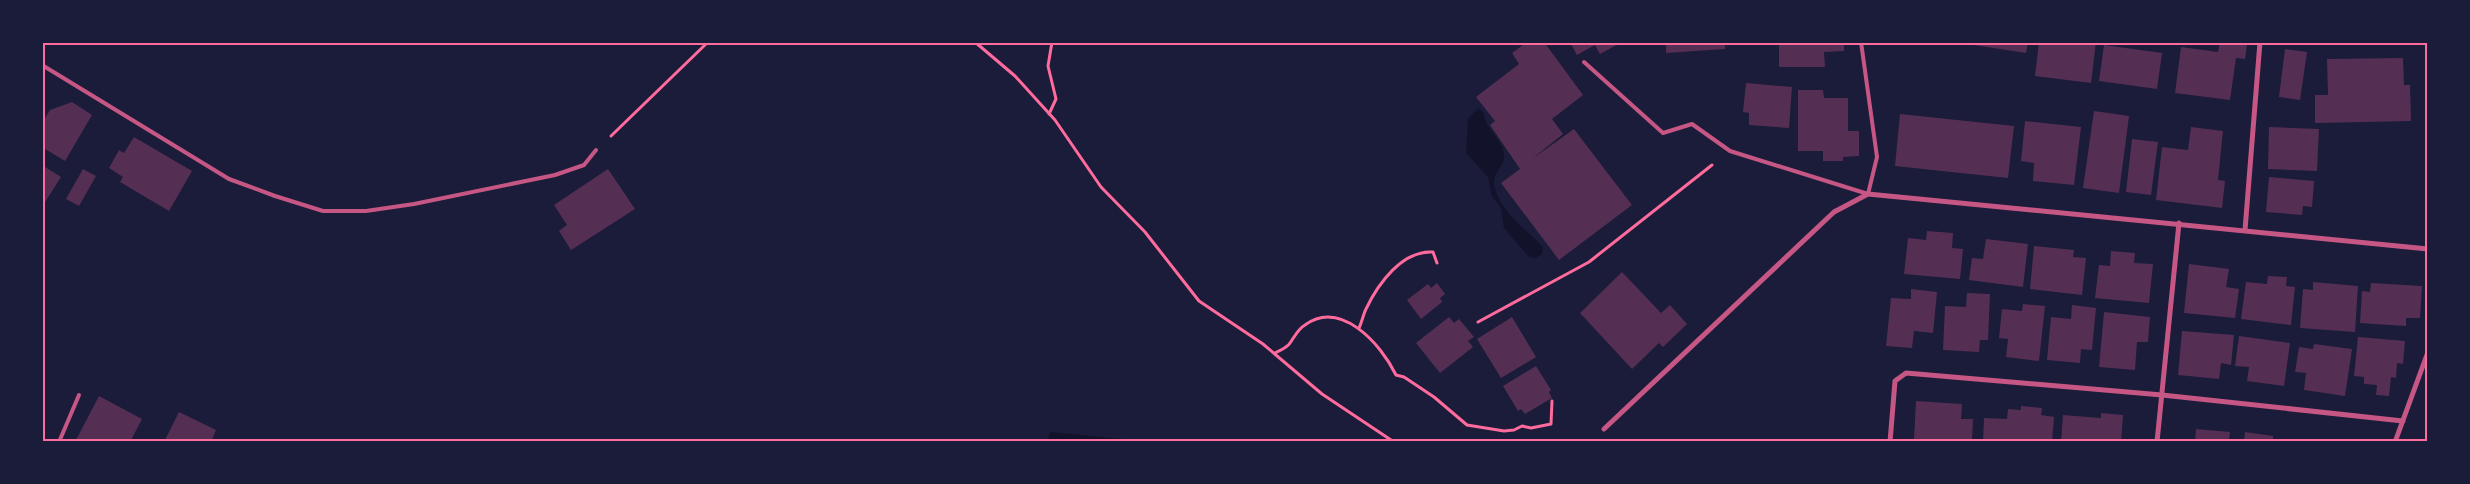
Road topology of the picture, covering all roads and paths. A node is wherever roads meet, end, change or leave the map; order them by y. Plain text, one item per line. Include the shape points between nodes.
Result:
1 (708, 42) edge
2 (975, 42) edge
3 (1052, 42) edge
4 (1861, 42) edge
5 (2260, 42) edge
6 (1584, 62) dead end
7 (42, 65) edge
8 (1049, 114) junction
9 (596, 150) joint
10 (1730, 151) junction
11 (1868, 194) junction
12 (2179, 223) junction
13 (2245, 230) junction
14 (2428, 249) edge
15 (1437, 263) dead end
16 (1478, 322) dead end
17 (1360, 328) junction
18 (2428, 352) edge
19 (1274, 353) junction
20 (79, 394) dead end
21 (2162, 395) junction
22 (1552, 401) dead end
23 (2403, 421) junction
24 (1604, 429) dead end
25 (58, 442) edge
26 (1394, 442) edge
27 (1890, 442) edge
28 (2157, 442) edge
29 (2394, 442) edge

1 - 9 path
2 - 8 path via 1015,76
3 - 8 path via 1048,66 1056,99
4 - 11 lane via 1877,157
5 - 13 street
6 - 10 lane via 1664,133 1692,124
7 - 9 lane via 230,179 323,211 366,212 555,175 584,165
8 - 19 path via 1101,187 1145,232 1199,301
10 - 11 lane
10 - 16 path via 1590,262
11 - 12 street
11 - 24 street via 1834,212
12 - 13 street
12 - 21 street
13 - 14 street
15 - 17 path via 1433,252 1420,251 1402,263 1375,290
17 - 19 path via 1324,315 1305,325 1290,342
17 - 22 path via 1396,375 1434,397 1467,425 1504,431 1522,426 1546,426 1551,424
18 - 23 street
19 - 26 path via 1322,394
20 - 25 lane
21 - 23 street
21 - 27 street via 1906,373 1895,381
21 - 28 street
23 - 29 street

